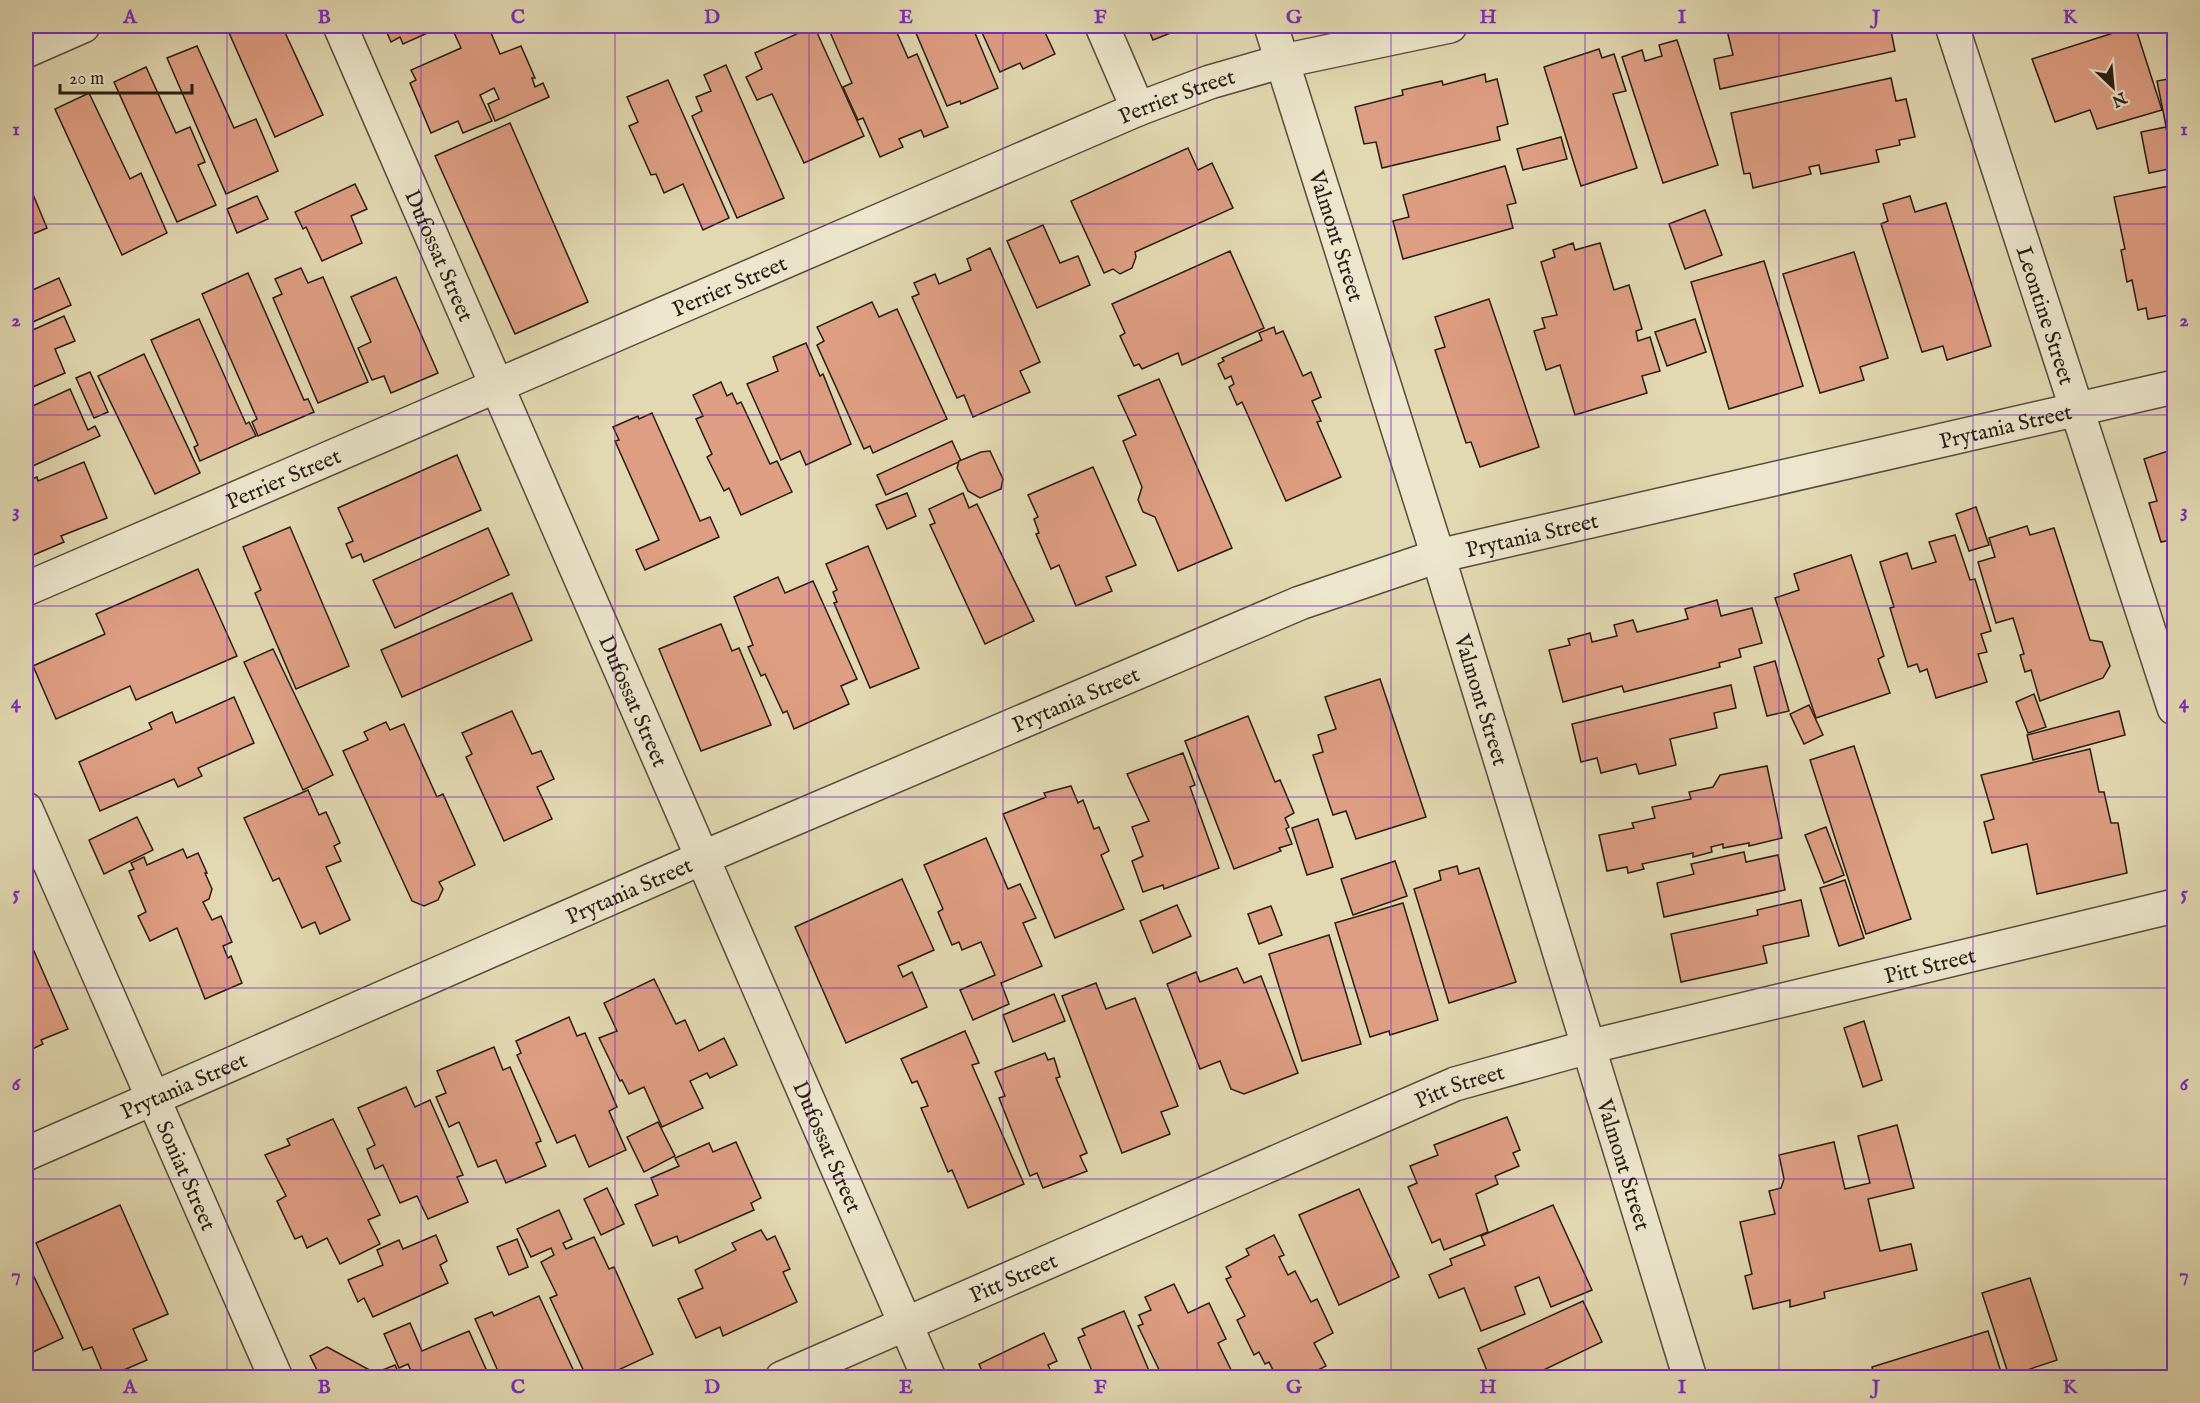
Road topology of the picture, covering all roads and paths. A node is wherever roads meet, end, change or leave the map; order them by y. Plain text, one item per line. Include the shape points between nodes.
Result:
1 (83, 26) edge
2 (340, 26) edge
3 (1102, 26) edge
4 (1271, 26) edge
5 (1450, 26) edge
6 (1953, 26) edge
7 (26, 51) edge
8 (1283, 61) junction
9 (1138, 109) junction
10 (498, 387) junction
11 (2175, 387) edge
12 (2080, 411) junction
13 (1438, 556) junction
14 (26, 589) edge
15 (2175, 708) edge
16 (26, 809) edge
17 (702, 858) junction
18 (2175, 906) edge
19 (1587, 1047) junction
20 (155, 1098) junction
21 (26, 1154) edge
22 (905, 1323) junction
23 (276, 1377) edge
24 (782, 1377) edge
25 (929, 1377) edge
26 (1690, 1377) edge

1 - 7 street
2 - 10 street, Dufossat Street
3 - 9 street
4 - 8 street, Valmont Street
5 - 8 street, Perrier Street
6 - 12 street, Leontine Street
8 - 9 street, Perrier Street via 1210,82
8 - 13 street, Valmont Street
9 - 10 street, Perrier Street
10 - 14 street, Perrier Street
10 - 17 street, Dufossat Street
11 - 12 street, Prytania Street
12 - 13 street, Prytania Street
12 - 15 street, Leontine Street
13 - 17 street, Prytania Street via 1300,603
13 - 19 street, Valmont Street
16 - 20 street, Soniat Street
17 - 20 street, Prytania Street
17 - 22 street, Dufossat Street
18 - 19 street, Pitt Street
19 - 22 street, Pitt Street via 1455,1084
19 - 26 street, Valmont Street
20 - 21 street, Prytania Street
20 - 23 street, Soniat Street
22 - 24 street, Pitt Street
22 - 25 street, Dufossat Street

